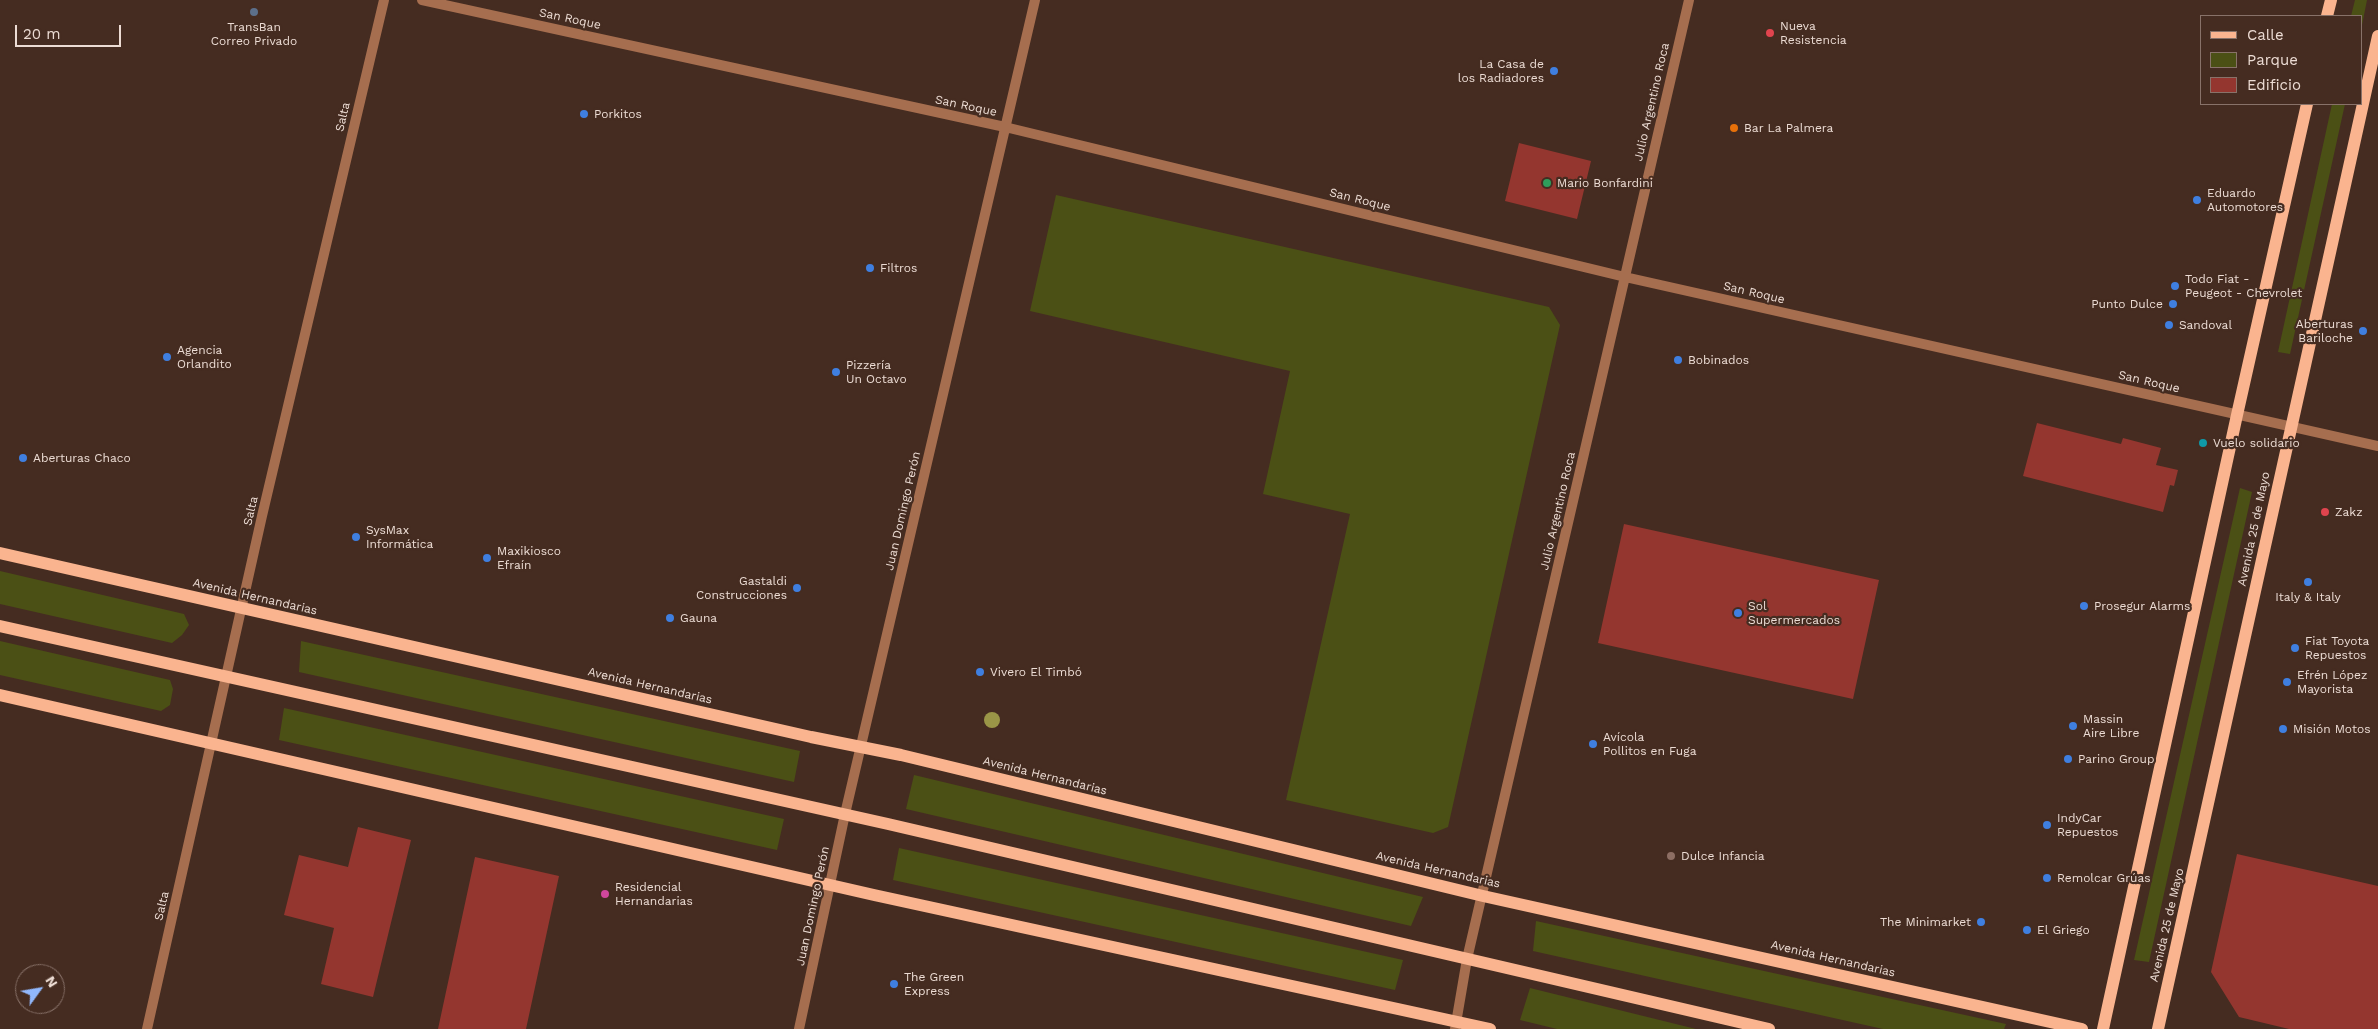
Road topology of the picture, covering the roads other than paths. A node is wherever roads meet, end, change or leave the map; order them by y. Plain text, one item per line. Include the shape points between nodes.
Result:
1 (384, 0) edge
2 (422, 0) edge
3 (1035, 0) edge
4 (1689, 0) edge
5 (2331, 0) edge
6 (2327, 15) edge
7 (2378, 36) edge
8 (2363, 103) edge
9 (2307, 105) edge
10 (2363, 105) edge
11 (1005, 127) junction
12 (1625, 277) junction
13 (2237, 415) junction
14 (2291, 425) junction
15 (2378, 446) edge
16 (0, 553) edge
17 (241, 608) junction
18 (0, 626) edge
19 (226, 676) junction
20 (0, 696) edge
21 (211, 743) junction
22 (861, 748) junction
23 (844, 814) junction
24 (830, 885) junction
25 (1483, 896) junction
26 (1467, 959) junction
27 (1456, 1025) edge
28 (147, 1029) edge
29 (800, 1029) edge
30 (1490, 1029) edge
31 (1769, 1029) edge
32 (2082, 1029) edge
33 (2103, 1029) edge
34 (2158, 1029) edge

1 - 17 street, Salta
2 - 11 street, San Roque
3 - 11 street, Juan Domingo Perón
4 - 12 street, Julio Argentino Roca
5 - 6 main road
7 - 8 main road, Avenida 25 de Mayo
9 - 13 main road
10 - 14 main road, Avenida 25 de Mayo
11 - 12 street, San Roque
11 - 22 street, Juan Domingo Perón
12 - 13 street, San Roque
12 - 25 street, Julio Argentino Roca
13 - 14 street, San Roque
13 - 33 main road
14 - 15 street, San Roque
14 - 34 main road, Avenida 25 de Mayo
16 - 17 main road, Avenida Hernandarias
17 - 19 street, Salta
17 - 22 main road, Avenida Hernandarias
18 - 19 main road
19 - 21 street, Salta
19 - 23 main road
20 - 21 main road
21 - 24 main road
21 - 28 street, Salta
22 - 23 street, Juan Domingo Perón
22 - 25 main road, Avenida Hernandarias
23 - 24 street, Juan Domingo Perón
23 - 26 main road
24 - 27 main road
24 - 29 street, Juan Domingo Perón
25 - 26 street, Julio Argentino Roca
25 - 32 main road, Avenida Hernandarias
26 - 27 street, Julio Argentino Roca
26 - 31 main road
27 - 30 main road

